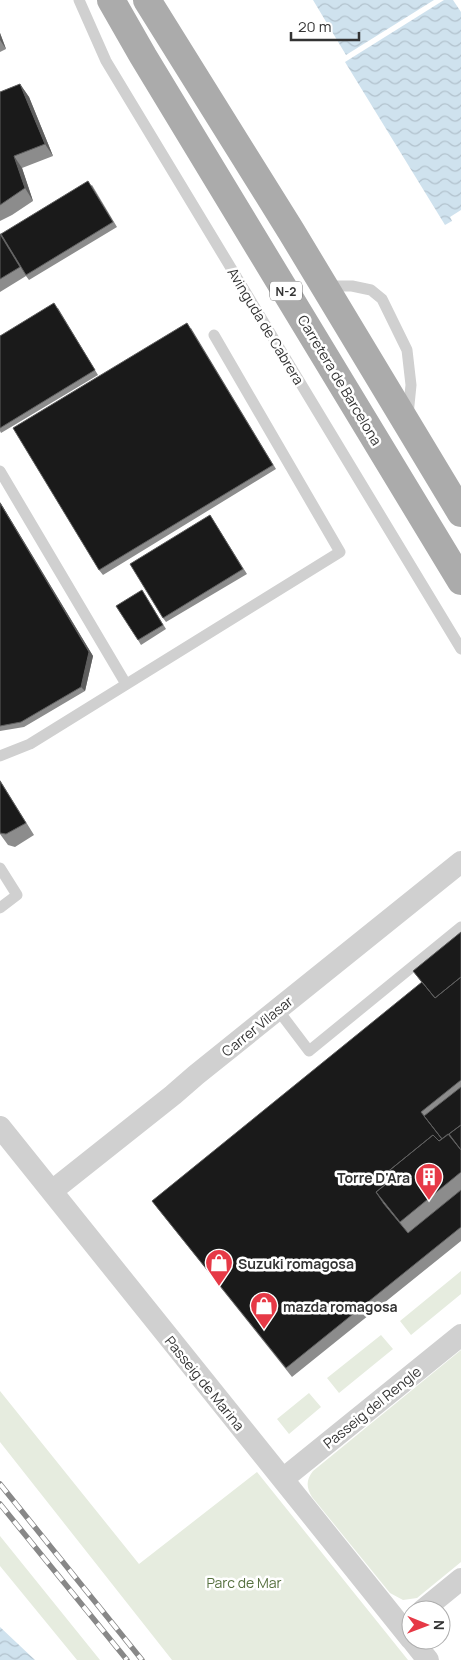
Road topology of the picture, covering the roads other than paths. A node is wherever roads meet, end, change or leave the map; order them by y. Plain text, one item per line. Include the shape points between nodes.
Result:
1 (79, 0) edge
2 (111, 0) edge
3 (147, 0) edge
4 (324, 286) junction
5 (214, 335) dead end
6 (408, 424) junction
7 (0, 471) edge
8 (461, 513) edge
9 (461, 581) edge
10 (461, 649) edge
11 (126, 684) junction
12 (0, 756) edge
13 (461, 862) edge
14 (0, 868) edge
15 (0, 908) edge
16 (461, 927) edge
17 (278, 1010) junction
18 (0, 1127) edge
19 (52, 1191) junction
20 (461, 1335) edge
21 (283, 1479) junction
22 (461, 1579) edge
23 (435, 1600) edge
24 (401, 1622) edge

1 - 10 lane, Avinguda de Cabrera via 106,61
2 - 9 main road, Carretera de Barcelona / N-2
3 - 4 main road, N-2
4 - 6 main road, N-2
4 - 6 lane via 371,290 382,299 407,350 411,385
5 - 11 lane via 340,552
6 - 8 main road, N-2
7 - 11 lane
11 - 12 lane via 30,744
13 - 17 street, Carrer Vilasar
14 - 15 lane via 17,895
16 - 17 lane via 309,1051
17 - 19 street, Carrer Vilasar
18 - 19 street, Passeig de Marina
19 - 21 street, Passeig de Marina
20 - 21 street, Passeig del Rengle
21 - 24 street, Passeig de Marina
22 - 23 street

